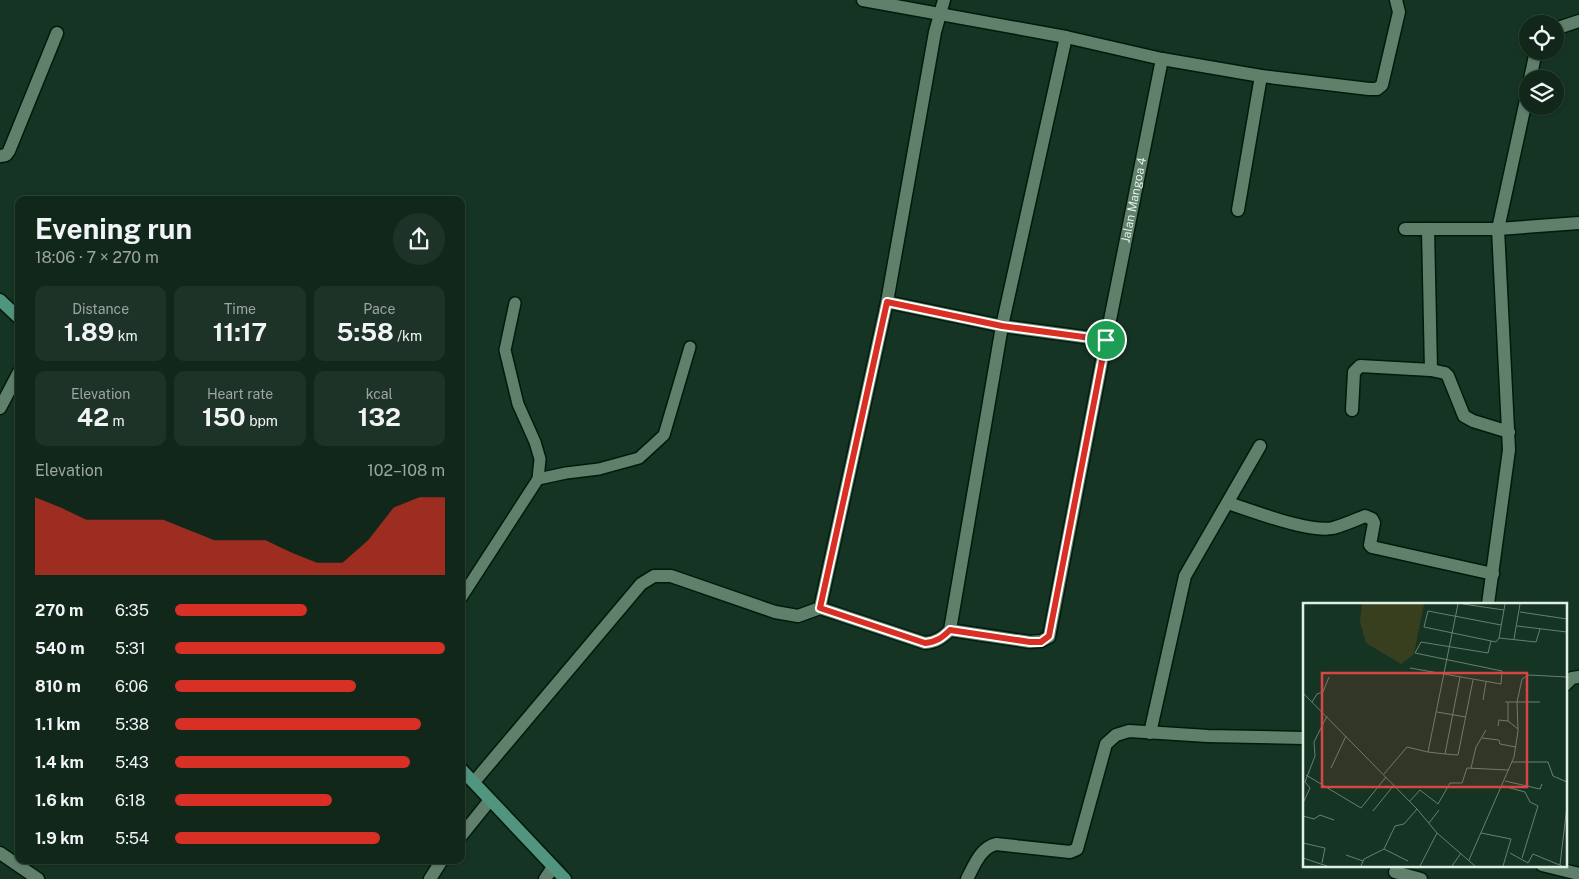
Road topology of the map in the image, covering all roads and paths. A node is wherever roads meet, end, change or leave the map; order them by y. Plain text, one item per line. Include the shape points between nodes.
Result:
1 (863, 0) edge
2 (944, 0) edge
3 (1396, 0) edge
4 (940, 14) junction
5 (1579, 21) edge
6 (1564, 26) edge
7 (57, 33) dead end
8 (1066, 37) junction
9 (1162, 59) junction
10 (1261, 76) junction
11 (1523, 115) edge
12 (0, 156) edge
13 (1238, 210) dead end
14 (1579, 223) edge
15 (1428, 229) junction
16 (1405, 230) dead end
17 (1498, 230) junction
18 (0, 300) edge
19 (887, 302) junction
20 (515, 303) dead end
21 (15, 314) edge
22 (1002, 326) junction
23 (1106, 340) junction
24 (690, 347) dead end
25 (1432, 370) junction
26 (15, 380) edge
27 (0, 408) edge
28 (1352, 410) dead end
29 (1509, 432) junction
30 (1260, 446) dead end
31 (538, 480) junction
32 (1228, 503) junction
33 (1492, 574) junction
34 (465, 592) edge
35 (1488, 603) edge
36 (820, 608) junction
37 (950, 630) junction
38 (1579, 677) edge
39 (1566, 684) edge
40 (1150, 733) junction
41 (1303, 738) edge
42 (465, 773) edge
43 (474, 782) junction
44 (490, 800) junction
45 (465, 831) edge
46 (0, 853) edge
47 (15, 863) edge
48 (16, 864) edge
49 (439, 864) edge
50 (1546, 866) edge
51 (553, 867) junction
52 (1394, 872) edge
53 (1579, 874) edge
54 (38, 879) edge
55 (430, 879) edge
56 (545, 879) edge
57 (565, 879) edge
58 (968, 879) edge
59 (1421, 879) edge

1 - 4 street
2 - 4 street
3 - 10 street via 1399,12 1382,85 1377,89
4 - 8 street
4 - 19 street
5 - 6 street
7 - 12 street via 9,151
8 - 9 street
8 - 22 street
9 - 10 street
9 - 23 street, Jalan Mangoa 4
10 - 13 street
11 - 17 street
14 - 17 street
15 - 16 street
15 - 17 street
15 - 25 street
17 - 29 street
18 - 21 street
19 - 22 street
19 - 36 street
20 - 31 lane via 505,350 518,404 540,459
22 - 23 street
22 - 37 street
23 - 37 street, Jalan Mangoa 4 via 1049,636 1041,642 1030,642
24 - 31 lane via 664,435 639,458
25 - 28 street via 1360,366 1354,372
25 - 29 street via 1448,376 1464,416
26 - 27 street
29 - 33 street
30 - 32 street
31 - 34 lane
32 - 33 street via 1305,527 1332,528 1366,516 1372,518 1374,524 1372,547
32 - 40 street via 1184,576
33 - 35 street
36 - 37 street via 925,643 940,639
36 - 43 street via 798,616 775,612 671,576 654,576 641,584
38 - 39 street
40 - 41 street
40 - 58 street via 1129,731 1116,735 1106,744 1077,849 1070,852 996,844 985,848
42 - 43 street
43 - 44 street
44 - 45 street
44 - 51 street
46 - 47 street
48 - 54 street
49 - 55 street
50 - 53 street
51 - 56 street
51 - 57 street
52 - 59 street

